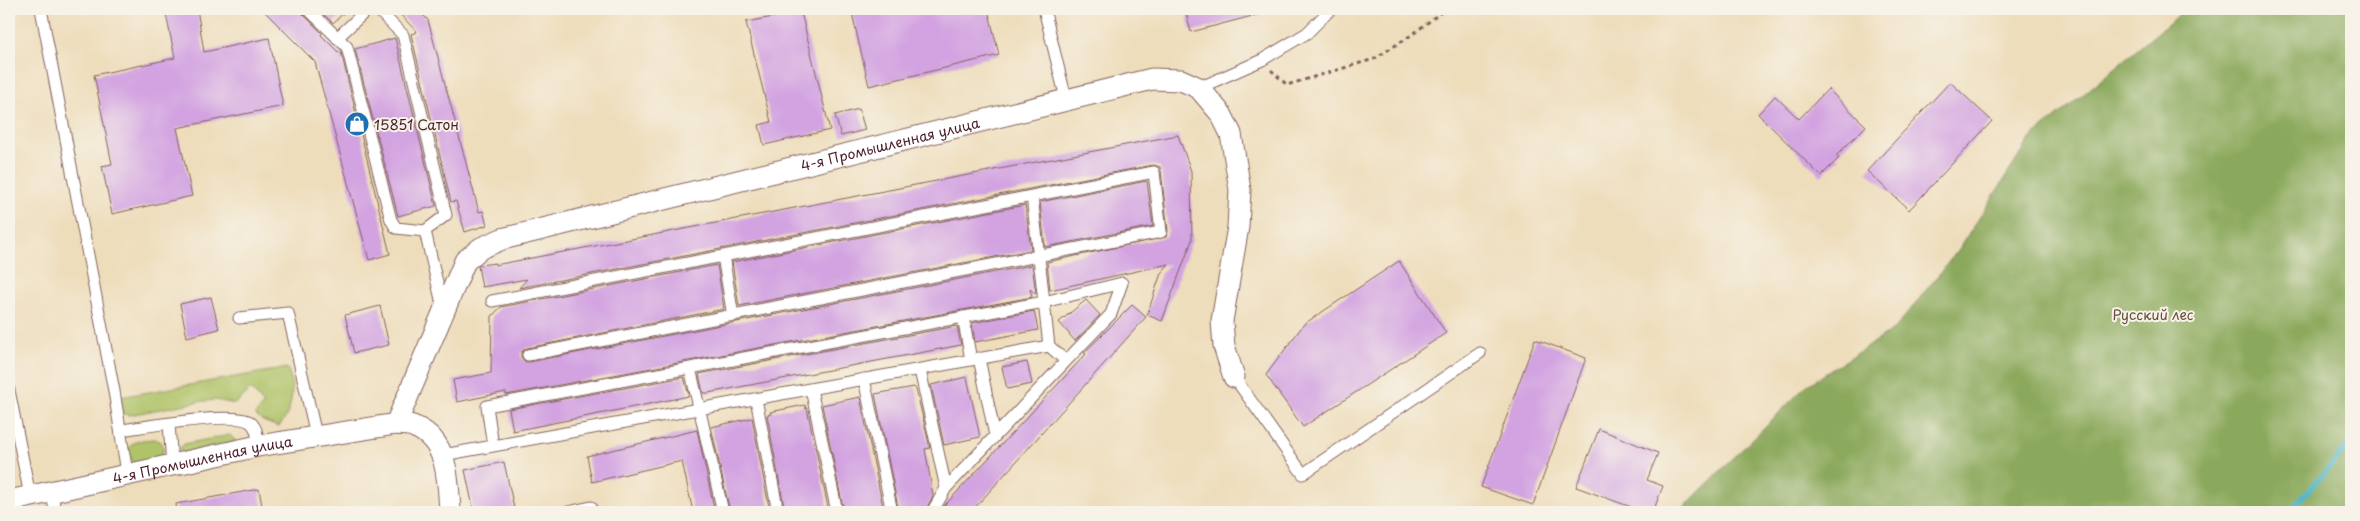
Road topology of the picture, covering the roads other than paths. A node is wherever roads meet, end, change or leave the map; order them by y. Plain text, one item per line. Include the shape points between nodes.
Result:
1 (42, 9) edge
2 (308, 9) edge
3 (368, 9) edge
4 (377, 9) edge
5 (1044, 9) edge
6 (1330, 9) edge
7 (337, 38) junction
8 (1199, 88) junction
9 (1066, 99) junction
10 (1032, 196) junction
11 (425, 231) junction
12 (723, 256) junction
13 (1039, 257) junction
14 (492, 302) dead end
15 (1044, 302) junction
16 (444, 312) junction
17 (733, 316) junction
18 (963, 317) junction
19 (239, 318) dead end
20 (1049, 346) junction
21 (1480, 353) dead end
22 (528, 355) dead end
23 (975, 359) junction
24 (1066, 361) junction
25 (690, 368) junction
26 (920, 370) junction
27 (1234, 376) joint
28 (864, 379) junction
29 (811, 389) junction
30 (9, 390) edge
31 (756, 399) junction
32 (699, 409) junction
33 (170, 424) junction
34 (396, 424) junction
35 (120, 430) junction
36 (316, 435) junction
37 (996, 436) junction
38 (258, 446) junction
39 (493, 446) junction
40 (443, 454) junction
41 (172, 464) junction
42 (127, 473) junction
43 (946, 488) junction
44 (30, 496) junction
45 (9, 501) edge
46 (53, 502) edge
47 (591, 507) dead end
48 (450, 512) edge
49 (568, 512) edge
50 (723, 512) edge
51 (778, 512) edge
52 (837, 512) edge
53 (892, 512) edge
54 (932, 512) edge

1 - 35 lane
2 - 7 lane
3 - 7 lane
4 - 11 lane via 404,35 446,215
5 - 9 lane
6 - 8 lane via 1307,33 1262,60
7 - 11 lane via 347,47 391,220 396,228
8 - 9 street, 4-я Промышленная улица via 1181,80 1152,79
8 - 27 street via 1221,114 1231,134 1240,190 1238,227 1222,321 1224,346
9 - 16 street, 4-я Промышленная улица via 502,238 481,248 465,261
10 - 12 lane
10 - 13 lane
10 - 13 lane via 1154,172 1161,232
11 - 16 lane
12 - 14 lane
12 - 17 lane
13 - 15 lane
13 - 17 lane
15 - 18 lane
15 - 20 lane
15 - 24 lane via 1122,283 1111,314
16 - 34 street, 4-я Промышленная улица
17 - 22 lane
18 - 23 lane
18 - 25 lane
19 - 36 lane via 288,313
20 - 23 lane
20 - 24 lane
21 - 27 lane via 1302,474
23 - 26 lane
23 - 37 lane
24 - 37 lane
25 - 32 lane
25 - 39 lane via 487,406
26 - 28 lane
26 - 43 lane
28 - 29 lane
28 - 53 lane
29 - 31 lane
29 - 52 lane
30 - 44 lane
31 - 32 lane
31 - 51 lane
32 - 39 lane
32 - 50 lane
33 - 35 lane
33 - 38 lane via 230,417 249,421 256,429
33 - 41 lane
34 - 36 street, 4-я Промышленная улица
34 - 40 street, 4-я Промышленная улица via 415,426 432,438
35 - 42 lane
36 - 38 street, 4-я Промышленная улица
37 - 43 lane
38 - 41 street, 4-я Промышленная улица
39 - 40 lane
40 - 48 street, 4-я Промышленная улица
41 - 42 street, 4-я Промышленная улица
42 - 46 street, 4-я Промышленная улица
43 - 54 lane
44 - 45 street, 4-я Промышленная улица
44 - 46 street, 4-я Промышленная улица
47 - 49 lane

